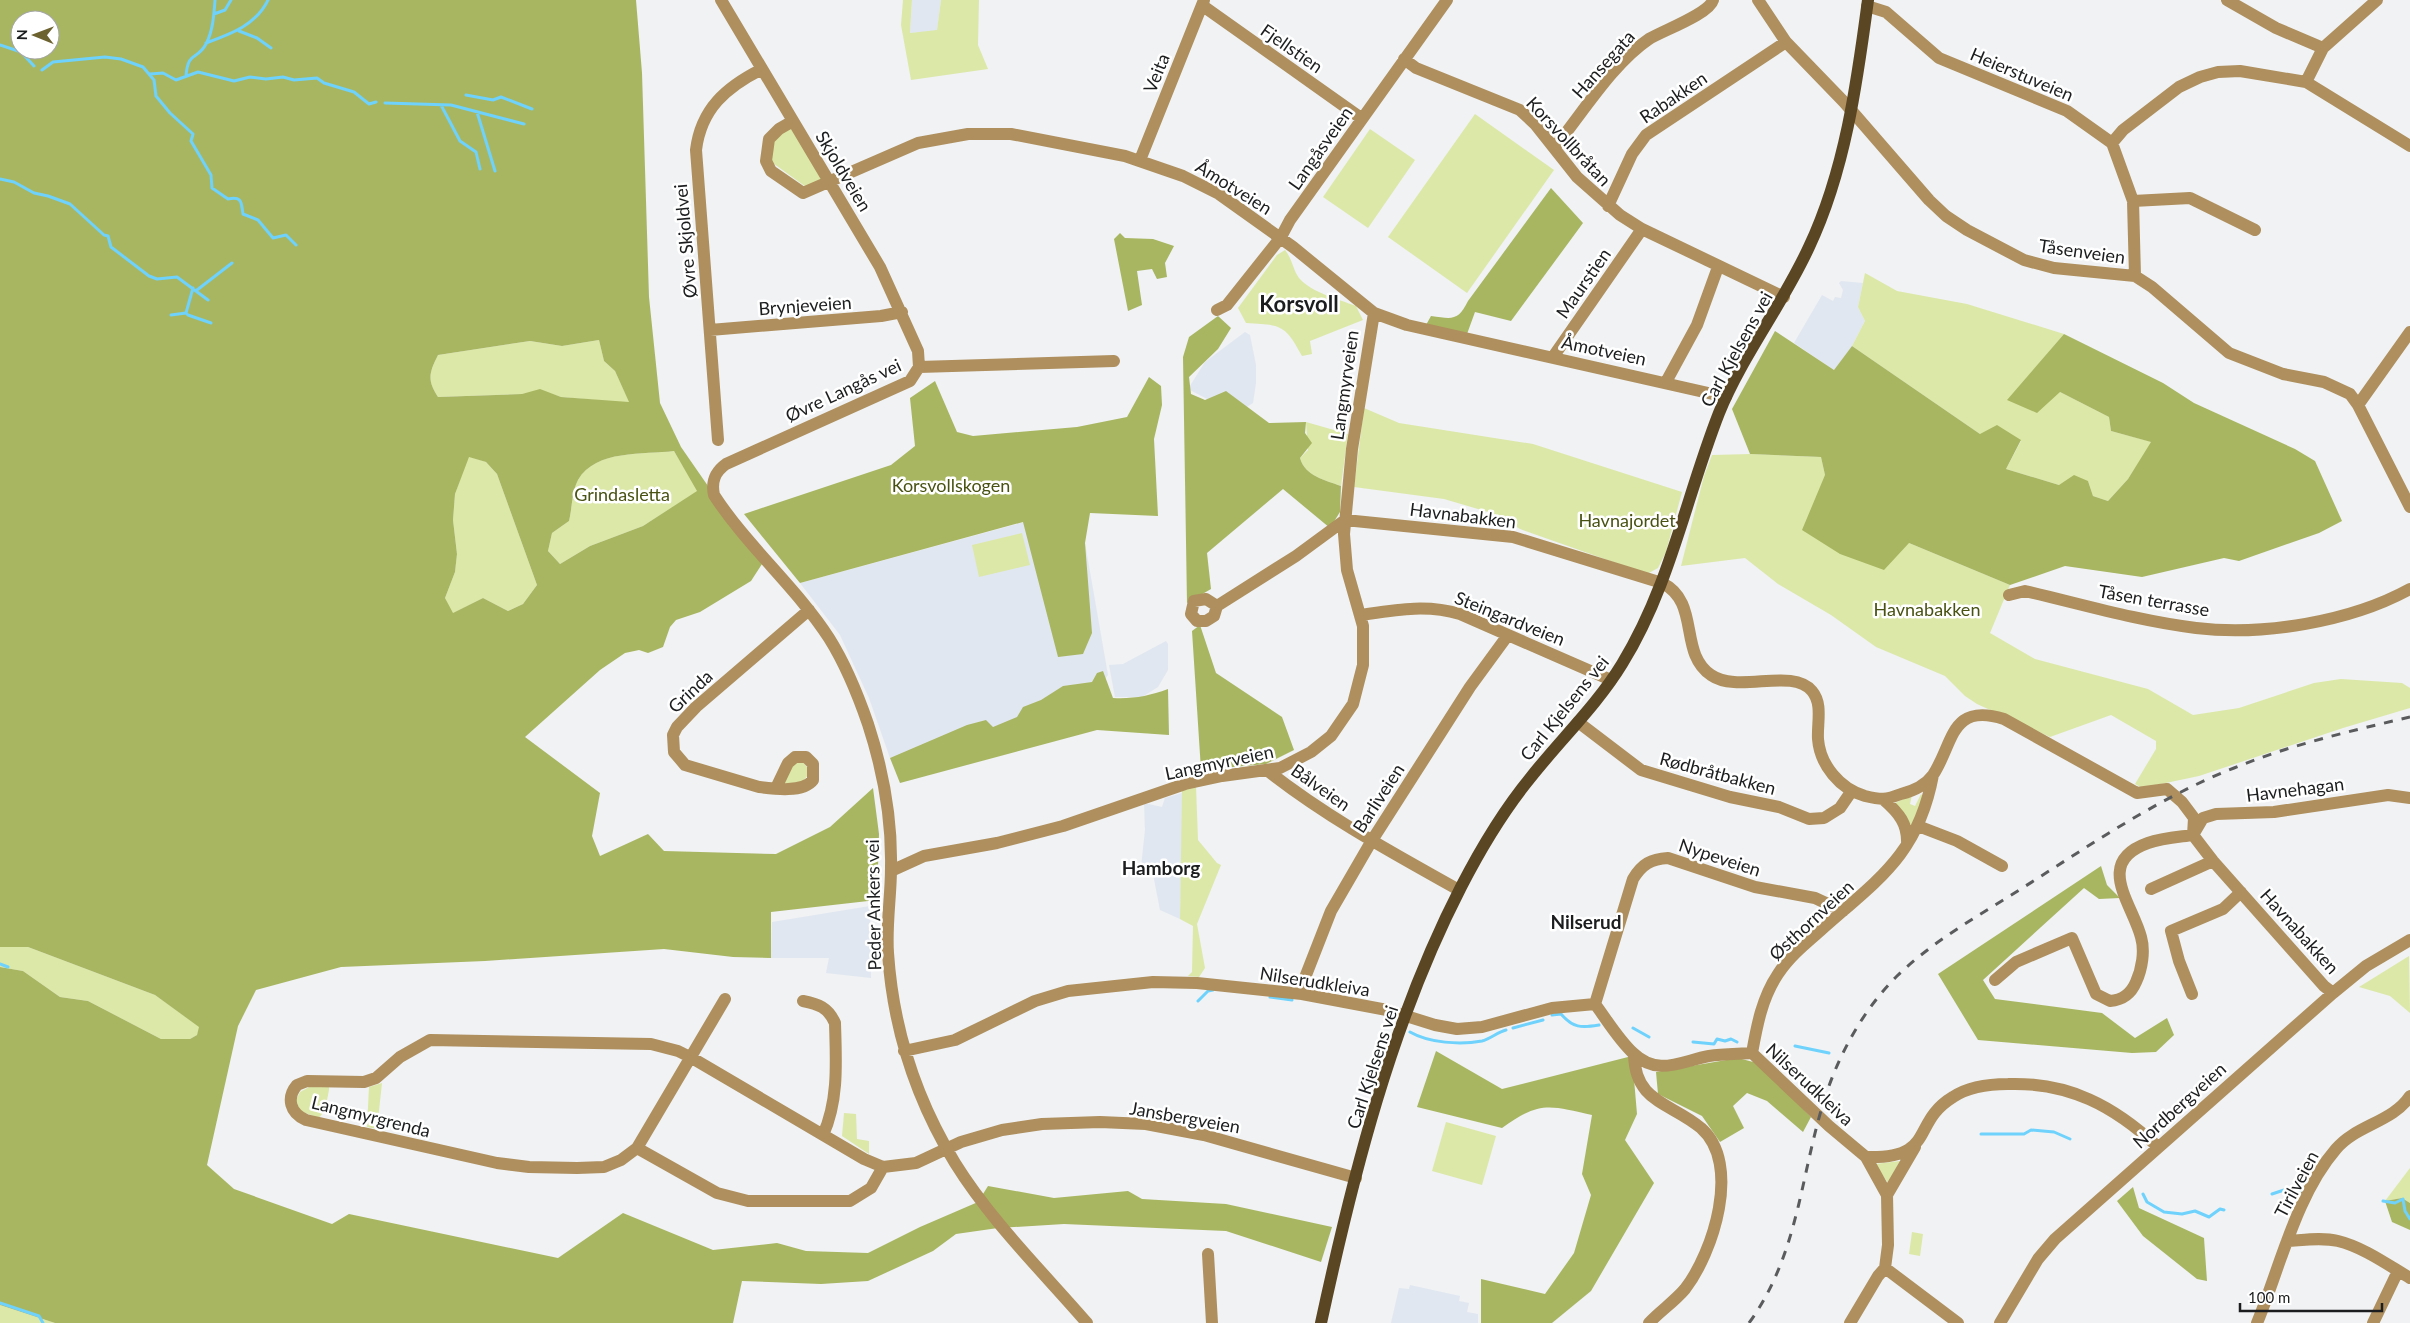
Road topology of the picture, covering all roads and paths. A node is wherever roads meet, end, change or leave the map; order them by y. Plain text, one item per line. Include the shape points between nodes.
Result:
1 (721, 0) edge
2 (1446, 0) edge
3 (1713, 0) edge
4 (1758, 0) edge
5 (2227, 0) edge
6 (2377, 0) edge
7 (1203, 3) edge
8 (1868, 3) edge
9 (1786, 42) junction
10 (2323, 48) junction
11 (1404, 59) junction
12 (762, 69) junction
13 (2306, 82) junction
14 (1850, 111) junction
15 (1361, 118) junction
16 (793, 121) junction
17 (2112, 143) junction
18 (2410, 146) edge
19 (1554, 148) junction
20 (1140, 160) junction
21 (830, 182) junction
22 (2133, 201) junction
23 (1608, 206) junction
24 (1642, 229) junction
25 (2255, 230) dead end
26 (1281, 237) junction
27 (1718, 266) junction
28 (2135, 276) junction
29 (1784, 297) junction
30 (1216, 310) dead end
31 (902, 312) junction
32 (1374, 313) junction
33 (710, 330) junction
34 (2410, 332) edge
35 (1553, 357) junction
36 (1114, 361) dead end
37 (919, 367) junction
38 (1666, 382) junction
39 (1726, 398) junction
40 (2358, 405) junction
41 (718, 440) dead end
42 (714, 479) joint
43 (2410, 507) edge
44 (1346, 520) junction
45 (1662, 583) junction
46 (2410, 589) edge
47 (2009, 595) dead end
48 (1217, 606) dead end
49 (809, 610) junction
50 (1361, 614) junction
51 (1508, 635) junction
52 (1611, 680) junction
53 (1578, 722) junction
54 (1268, 771) junction
55 (1933, 775) junction
56 (776, 788) dead end
57 (1852, 792) junction
58 (2410, 798) edge
59 (1884, 800) junction
60 (1918, 826) junction
61 (2193, 835) junction
62 (1371, 842) junction
63 (1907, 844) junction
64 (2213, 861) junction
65 (2002, 866) dead end
66 (891, 871) junction
67 (2151, 889) dead end
68 (1459, 890) junction
69 (2241, 892) junction
70 (1843, 911) junction
71 (2410, 940) edge
72 (1995, 980) dead end
73 (2333, 993) junction
74 (1302, 994) junction
75 (2192, 994) dead end
76 (725, 999) dead end
77 (802, 1001) dead end
78 (1594, 1004) junction
79 (1406, 1016) junction
80 (904, 1051) junction
81 (1752, 1053) junction
82 (1634, 1054) junction
83 (692, 1058) junction
84 (2410, 1096) edge
85 (823, 1135) junction
86 (1916, 1144) junction
87 (2158, 1147) junction
88 (637, 1148) junction
89 (947, 1149) junction
90 (1866, 1157) junction
91 (883, 1167) junction
92 (1356, 1178) junction
93 (1887, 1196) junction
94 (2287, 1241) junction
95 (1208, 1254) dead end
96 (1885, 1268) junction
97 (2398, 1271) junction
98 (2410, 1278) edge
99 (1087, 1323) edge
100 (1212, 1323) edge
101 (1321, 1323) edge
102 (1649, 1323) edge
103 (1850, 1323) edge
104 (1958, 1323) edge
105 (2000, 1323) edge
106 (2257, 1323) edge
107 (2372, 1323) edge

1 - 12 street, Skjoldveien
2 - 11 street, Langåsveien
3 - 19 street, Hansegata via 1709,8 1665,29 1641,45
4 - 9 street, Tåsenveien
5 - 10 street via 2276,28
6 - 10 street
7 - 15 street, Fjellstien
7 - 20 street, Veita
8 - 14 main road, Carl Kjelsens vei
8 - 17 street, Heierstuveien via 1886,12 1939,58 2067,111
9 - 14 street, Tåsenveien
9 - 23 street, Rabakken via 1646,135 1632,154
10 - 13 street
11 - 15 street, Langåsveien
11 - 19 street, Korsvollbråtan via 1416,68 1512,105 1527,115
12 - 16 street, Skjoldveien
12 - 33 street, Øvre Skjoldvei via 736,83 718,98 708,111 697,141
13 - 17 street via 2240,71 2200,77 2158,102
13 - 18 street
14 - 28 street, Tåsenveien via 1929,200 1967,230 2024,260 2046,266
14 - 29 main road, Carl Kjelsens vei via 1825,209
15 - 26 street, Langåsveien
16 - 21 street, Skjoldveien
16 - 21 street, Åmotveien via 769,139 766,152 768,167 803,192
17 - 22 street
19 - 23 street, Korsvollbråtan via 1581,182
20 - 21 street, Åmotveien via 1011,134 968,134 918,143
20 - 26 street, Åmotveien via 1200,184
21 - 31 street, Skjoldveien
22 - 25 street via 2190,198
22 - 28 street
23 - 24 street, Korsvollbråtan
24 - 27 street, Korsvollbråtan
24 - 35 street, Maurstien
26 - 30 street, Langåsveien via 1227,305
26 - 32 street, Åmotveien
27 - 29 street, Korsvollbråtan
27 - 38 street via 1697,324
28 - 40 street, Tåsenveien via 2229,353 2283,374 2330,384 2350,394
29 - 39 main road, Carl Kjelsens vei
31 - 33 street, Brynjeveien
31 - 37 street, Skjoldveien via 918,351
32 - 35 street, Åmotveien via 1407,325
32 - 44 street, Langmyrveien via 1354,440
33 - 41 street, Øvre Skjoldvei
34 - 40 street
35 - 38 street, Åmotveien
36 - 37 street, Øvre Langås vei
37 - 42 street, Øvre Langås vei via 910,380 726,464
38 - 39 street, Åmotveien
39 - 45 main road, Carl Kjelsens vei
40 - 43 street, Tåsenveien
42 - 49 street, Peder Ankers vei via 712,488 720,503
44 - 45 street, Havnabakken via 1513,537
44 - 48 street
44 - 50 street, Langmyrveien via 1344,557
45 - 52 main road, Carl Kjelsens vei via 1638,636
45 - 57 street, Havnabakken via 1682,601 1698,661 1712,676 1728,682 1795,682 1811,690 1818,704 1820,753 1834,776
46 - 47 street, Tåsen terrasse via 2323,620 2281,628 2233,630 2169,624 2025,591
49 - 56 street, Grinda via 696,707 673,735 677,757 691,768 760,787
49 - 66 street, Peder Ankers vei via 840,657 881,767
50 - 51 street, Steingardveien via 1433,607 1460,614
50 - 54 street, Langmyrveien via 1365,637 1364,665 1357,693 1346,716 1331,736 1311,752
51 - 52 street, Steingardveien
51 - 62 street, Barliveien via 1478,675
52 - 53 main road, Carl Kjelsens vei
53 - 57 street, Rødbråtbakken via 1641,770 1730,798 1779,807 1808,819 1824,818 1840,808
53 - 68 main road, Carl Kjelsens vei via 1513,799
54 - 62 street, Bålveien via 1300,797
54 - 66 street, Langmyrveien via 1184,784 1063,826 997,843 924,856
55 - 59 street, Havnabakken via 1918,788
55 - 60 street, Østhornveien
55 - 61 street, Havnabakken via 1954,731 1970,716 1990,714 2004,718 2137,792 2167,789 2194,818
57 - 59 street, Havnabakken
58 - 61 street, Havnehagan via 2388,795 2274,812 2216,814 2204,818
59 - 63 street via 1904,822
60 - 63 street, Østhornveien
60 - 65 street via 1957,841
61 - 64 street, Havnabakken
61 - 72 street via 2149,842 2122,862 2120,888 2143,950 2139,975 2124,998 2110,1001 2096,994 2072,938 2016,962
62 - 68 street, Bålveien
62 - 74 street, Barliveien via 1331,910
63 - 70 street, Østhornveien via 1892,867
64 - 67 street
64 - 69 street, Havnabakken
66 - 80 street, Peder Ankers vei via 888,952
68 - 79 main road, Carl Kjelsens vei
69 - 73 street, Havnabakken
69 - 75 street, Havnabakken via 2223,909 2171,931
70 - 78 street, Nypeveien via 1815,898 1754,887 1668,858 1654,858 1641,867 1633,879
70 - 81 street, Østhornveien via 1803,946 1778,974 1759,1015
71 - 73 street, Nordbergveien via 2371,963
73 - 87 street, Nordbergveien
74 - 79 street, Nilserudkleiva
74 - 80 street, Nilserudkleiva via 1188,982 1153,982 1068,991 1035,1001 955,1040
76 - 83 street, Langmyrgrenda
77 - 85 street via 821,1005 835,1023 834,1103
78 - 79 street, Nilserudkleiva via 1552,1008 1468,1029 1446,1028
78 - 82 street, Nilserudkleiva
79 - 92 main road, Carl Kjelsens vei
80 - 89 street, Peder Ankers vei via 923,1103
81 - 82 street, Nilserudkleiva via 1708,1057 1670,1066 1645,1062
81 - 90 street, Nilserudkleiva
82 - 102 street via 1634,1072 1649,1095 1702,1129 1720,1158 1722,1174 1715,1222 1694,1275 1677,1297
83 - 85 street, Langmyrgrenda
83 - 88 street, Langmyrgrenda
83 - 88 street, Langmyrgrenda via 651,1044 430,1040 400,1057 376,1078 364,1082 307,1081 296,1085 290,1096 292,1108 306,1120 497,1163 529,1167 604,1167
84 - 94 street, Tirilveien via 2394,1112 2353,1133 2335,1149 2304,1202
85 - 91 street, Langmyrgrenda
86 - 87 street via 1931,1120 1953,1097 1997,1084 2032,1083 2064,1089 2093,1100 2116,1113
86 - 90 street via 1903,1154 1889,1158
86 - 93 street
87 - 105 street, Nordbergveien via 2046,1247
88 - 91 street via 717,1193 748,1201 850,1201 872,1188
89 - 91 street via 916,1163
89 - 92 street, Jansbergveien via 980,1136 1020,1127 1100,1122 1146,1124 1238,1143
89 - 99 street, Peder Ankers vei via 984,1203
90 - 93 street
92 - 101 main road, Carl Kjelsens vei
93 - 96 street
94 - 97 street via 2338,1240
94 - 106 street, Tirilveien
95 - 100 street
96 - 103 street
96 - 104 street
97 - 98 street
97 - 107 street

